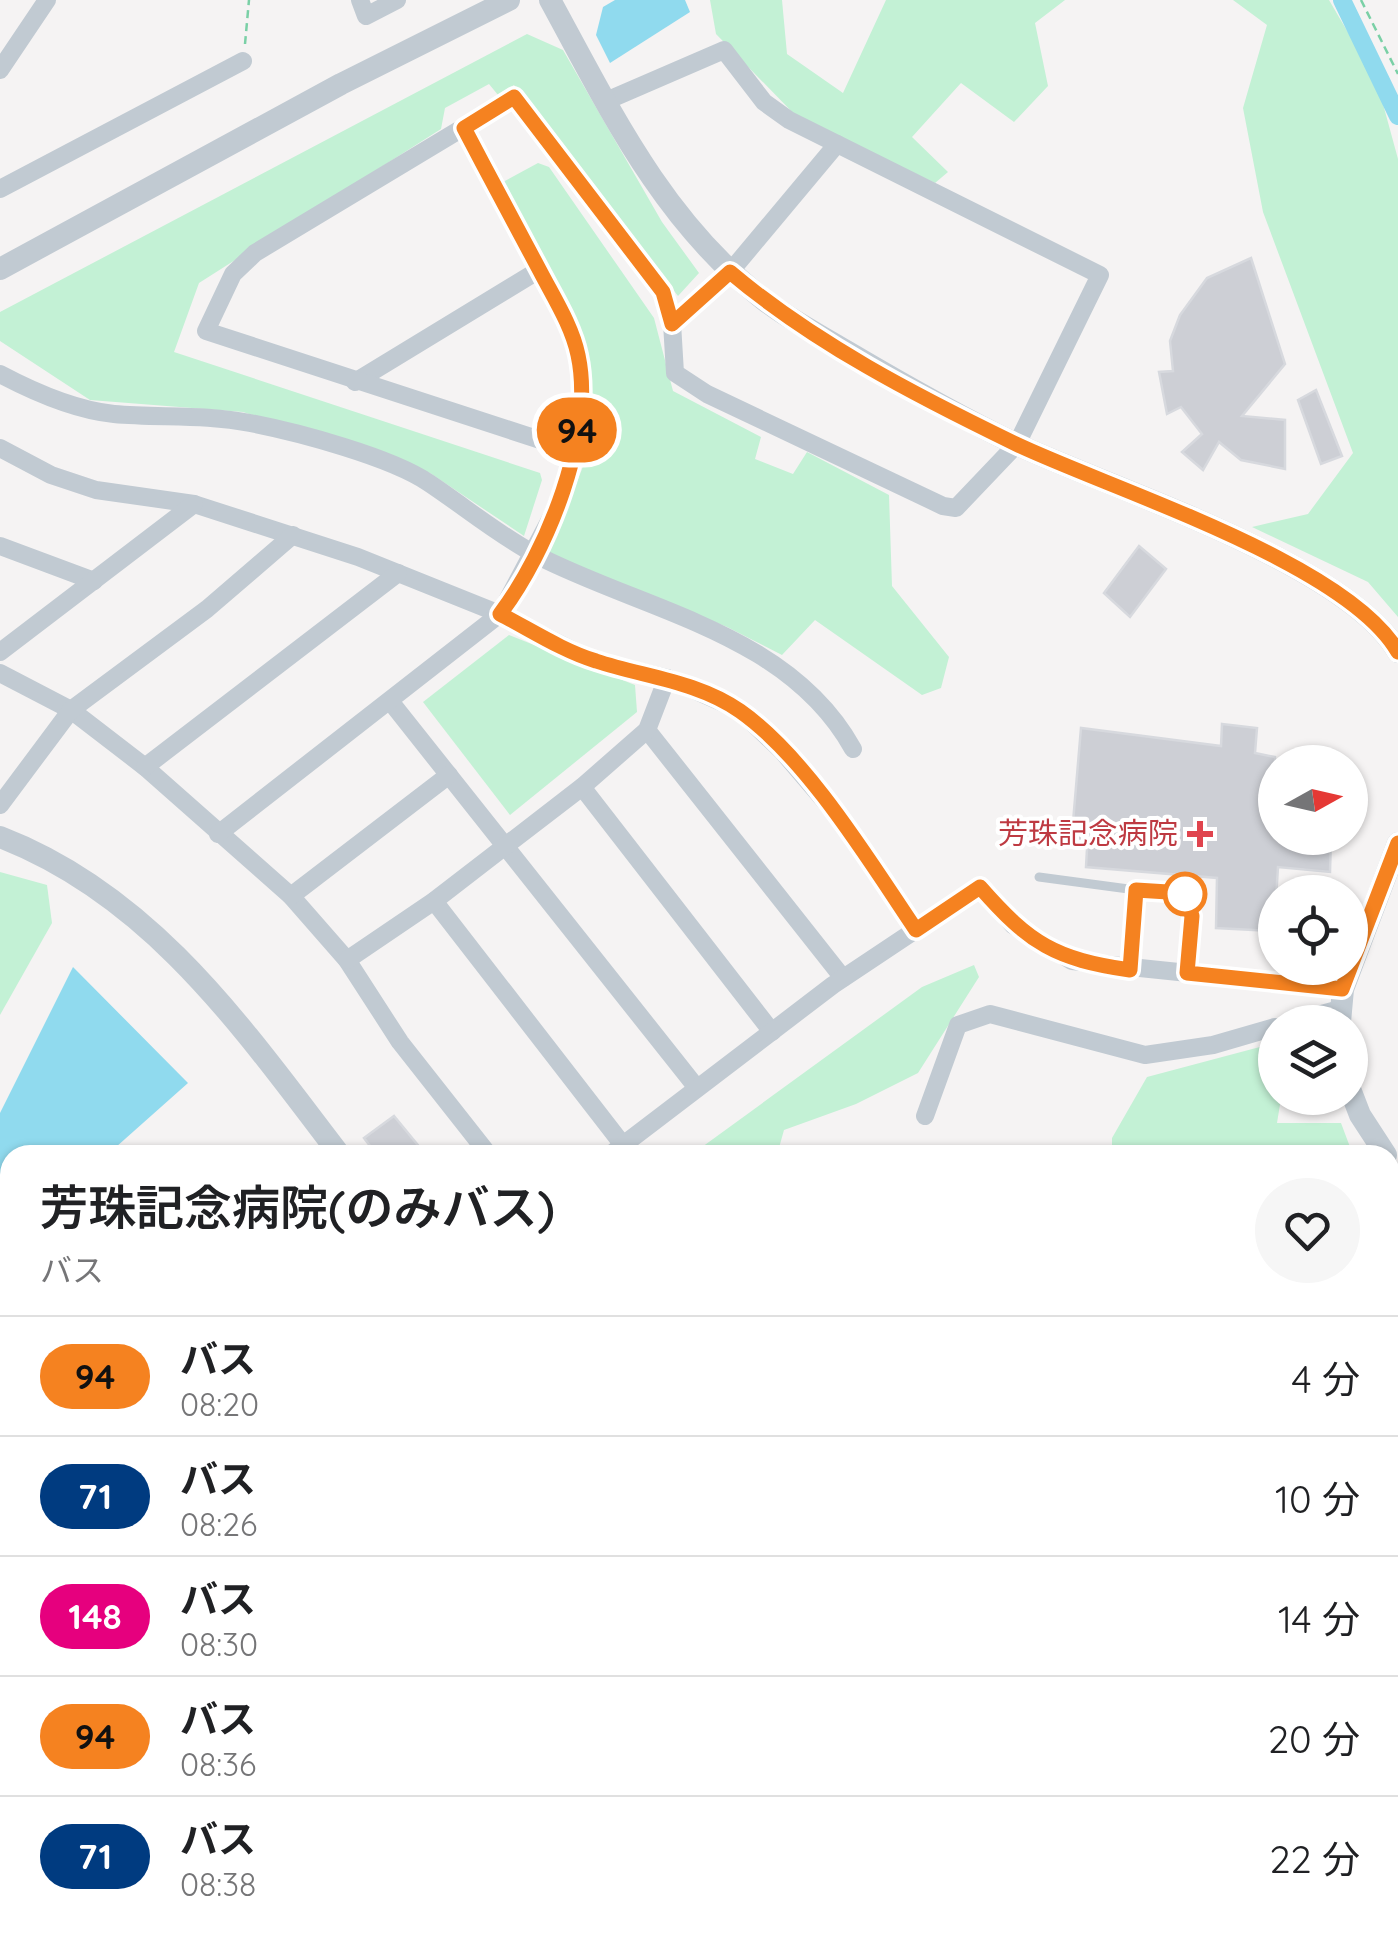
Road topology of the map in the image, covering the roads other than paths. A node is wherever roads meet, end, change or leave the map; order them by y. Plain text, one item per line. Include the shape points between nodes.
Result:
1 (47, 0) edge
2 (360, 0) edge
3 (398, 0) edge
4 (509, 0) edge
5 (550, 0) edge
6 (243, 61) road end
7 (0, 70) edge
8 (606, 101) junction
9 (464, 128) junction
10 (838, 144) junction
11 (0, 189) edge
12 (0, 269) edge
13 (539, 270) junction
14 (730, 272) junction
15 (672, 324) junction
16 (0, 374) edge
17 (355, 382) junction
18 (1018, 444) junction
19 (0, 448) edge
20 (574, 450) junction
21 (194, 504) junction
22 (293, 535) junction
23 (0, 546) edge
24 (534, 553) junction
25 (398, 573) junction
26 (94, 580) junction
27 (500, 614) junction
28 (0, 652) edge
29 (1398, 652) edge
30 (0, 673) edge
31 (668, 678) junction
32 (390, 701) junction
33 (71, 710) junction
34 (647, 730) junction
35 (853, 748) dead end
36 (145, 767) junction
37 (449, 774) junction
38 (582, 786) junction
39 (0, 805) edge
40 (218, 834) junction
41 (0, 838) edge
42 (504, 843) junction
43 (1398, 843) edge
44 (1039, 877) dead end
45 (1136, 890) junction
46 (291, 896) junction
47 (434, 901) junction
48 (916, 930) junction
49 (347, 960) junction
50 (1130, 970) junction
51 (1187, 973) junction
52 (844, 978) junction
53 (1332, 1005) edge
54 (1342, 1005) edge
55 (772, 1032) junction
56 (1258, 1032) edge
57 (697, 1088) junction
58 (1360, 1115) edge
59 (925, 1116) dead end
60 (332, 1145) edge
61 (481, 1145) edge
62 (612, 1145) edge
63 (623, 1145) edge
64 (1380, 1145) edge

1 - 7 street
2 - 3 street via 366,16
4 - 12 street
5 - 8 street
6 - 11 street
8 - 10 street via 724,50 764,102
8 - 14 street via 657,190
9 - 13 street
9 - 15 street via 514,97 663,292
9 - 17 street via 256,253 222,292 206,331
10 - 14 street
10 - 18 street via 1100,275
13 - 17 street
13 - 20 street via 578,354 582,403
14 - 15 street
14 - 18 street via 808,329
15 - 18 street via 675,373 943,506 956,508
16 - 24 street via 34,392 112,414 247,422 398,467
17 - 20 street
18 - 29 street via 1220,532 1346,596
19 - 21 street via 51,476 96,490
20 - 24 street
21 - 22 street
21 - 26 street
22 - 25 street
22 - 33 street
23 - 26 street
24 - 27 street
24 - 35 street via 718,630 798,682 836,717
25 - 27 street
25 - 36 street
26 - 28 street
27 - 31 street via 594,661
27 - 32 street
30 - 33 street
31 - 34 street
31 - 48 street via 739,710 782,751 846,826
32 - 37 street
32 - 40 street
33 - 36 street
33 - 39 street
34 - 38 street
34 - 52 street
36 - 40 street
37 - 42 street
37 - 46 street
38 - 42 street
38 - 55 street
40 - 46 street
41 - 60 street via 84,880 168,945
42 - 47 street
42 - 57 street
43 - 54 street
44 - 45 lane
45 - 50 lane
45 - 51 lane via 1184,893 1192,916
46 - 49 street
47 - 49 street
47 - 62 street
48 - 50 street via 980,887 1013,924 1072,961
48 - 52 street
49 - 61 street via 400,1042
50 - 51 street
51 - 53 street
52 - 55 street
55 - 57 street
56 - 59 street via 1145,1055 990,1014 958,1025
57 - 63 street
58 - 64 street

